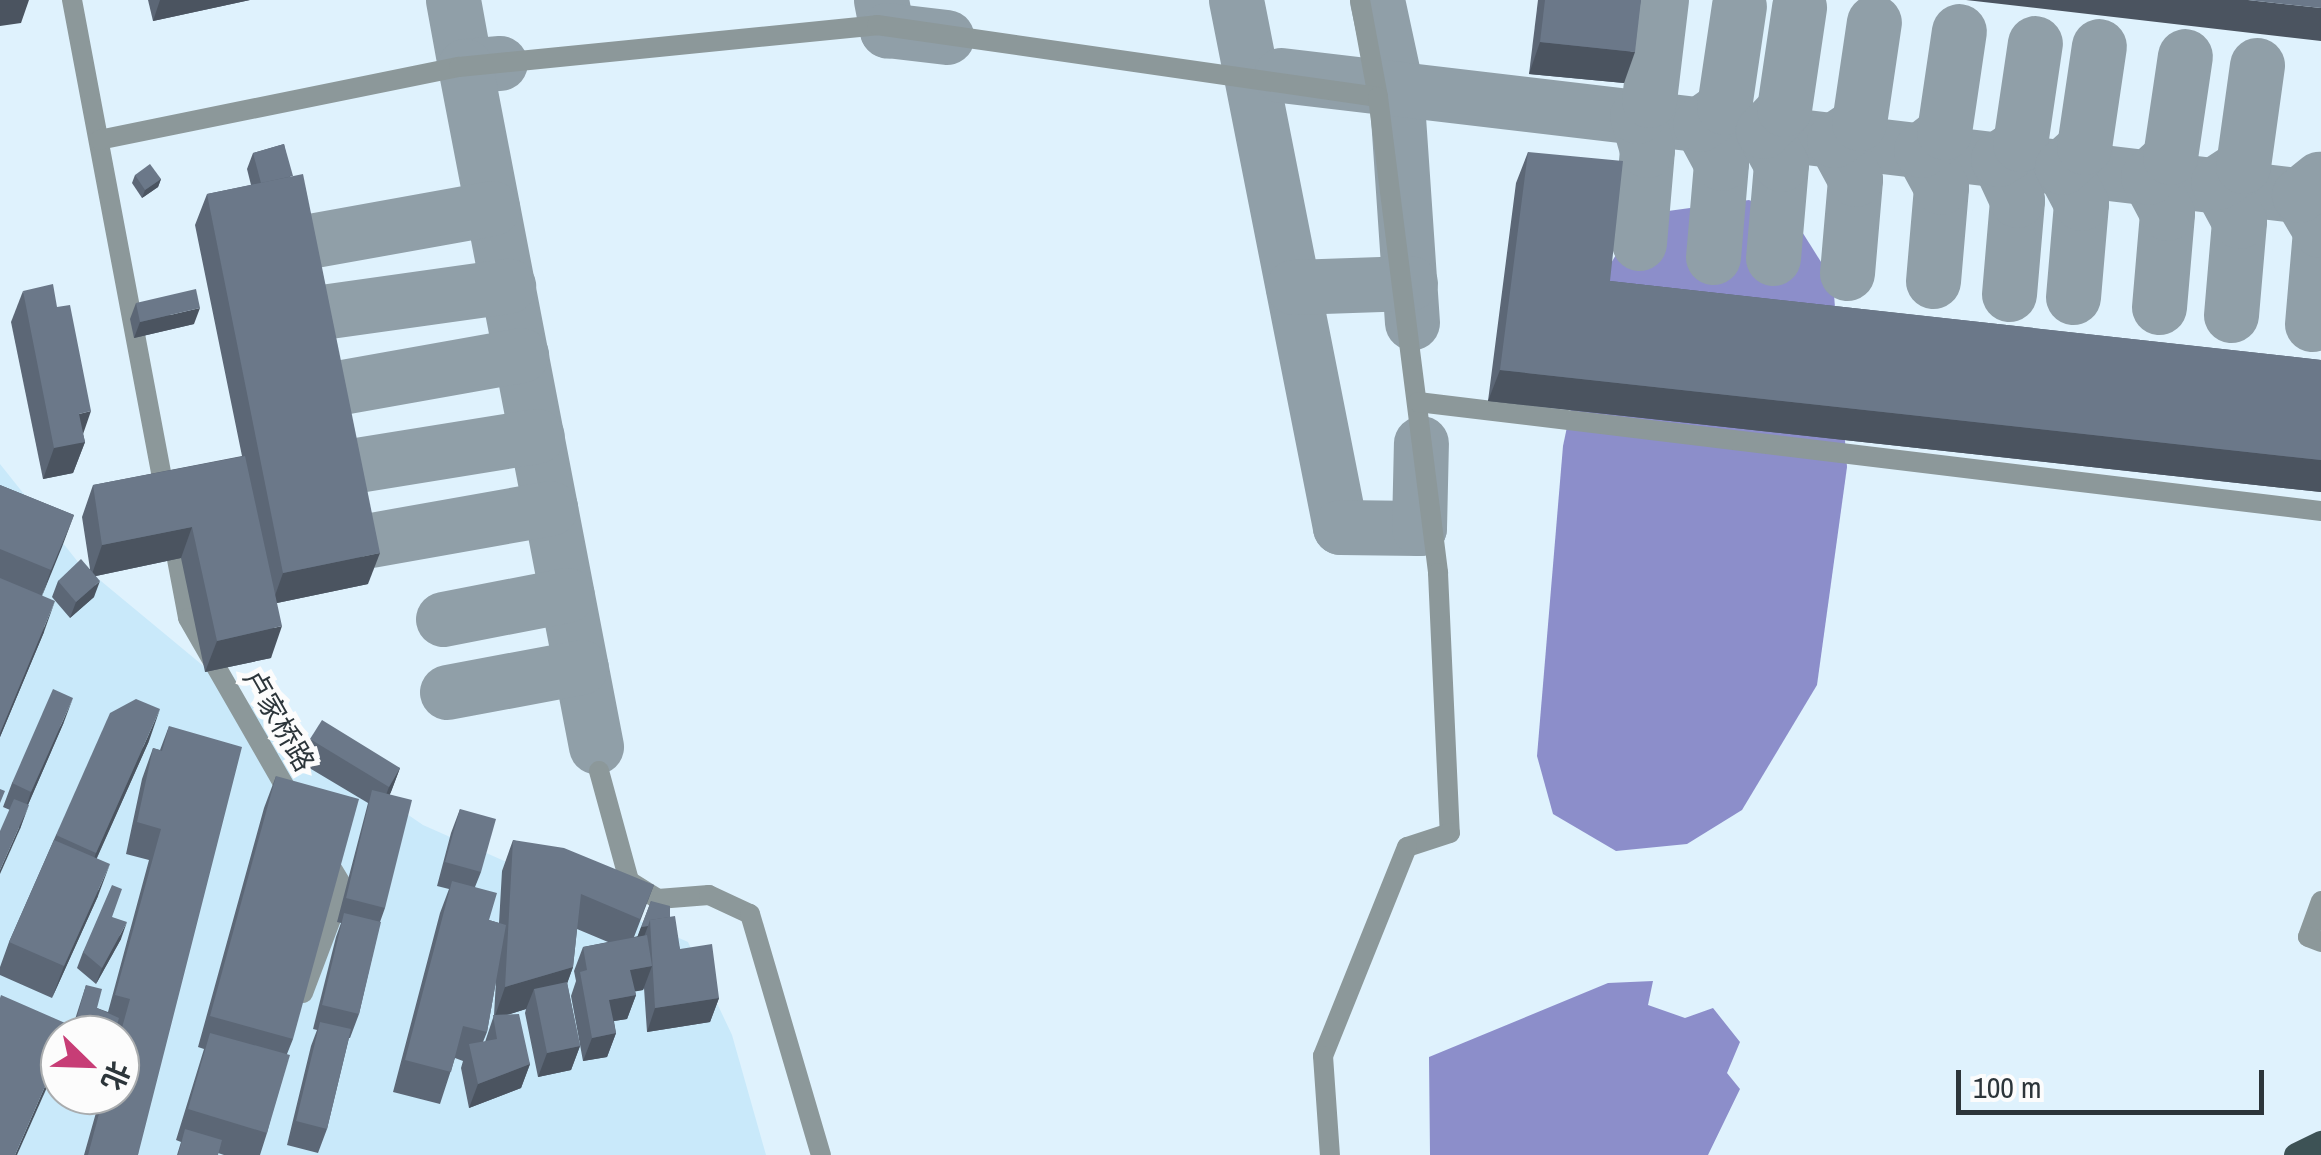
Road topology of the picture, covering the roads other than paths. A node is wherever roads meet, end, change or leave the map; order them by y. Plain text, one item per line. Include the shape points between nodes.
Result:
1 (72, 0) edge
2 (1360, 0) edge
3 (1378, 97) junction
4 (99, 140) junction
5 (1418, 402) junction
6 (2321, 511) edge
7 (599, 771) dead end
8 (2321, 902) edge
9 (2321, 942) edge
10 (296, 1012) edge
11 (2321, 1143) edge
12 (821, 1155) edge
13 (1330, 1155) edge
14 (2296, 1155) edge

1 - 4 street, 卢家桥路
2 - 3 street
3 - 4 street via 877,25 459,66
3 - 5 street
4 - 10 street, 卢家桥路 via 188,618 343,887
5 - 6 street
5 - 13 street via 1438,573 1450,833 1407,847 1323,1056
7 - 12 street via 629,881 658,899 710,895 750,914
8 - 9 street via 2308,936
11 - 14 main road

